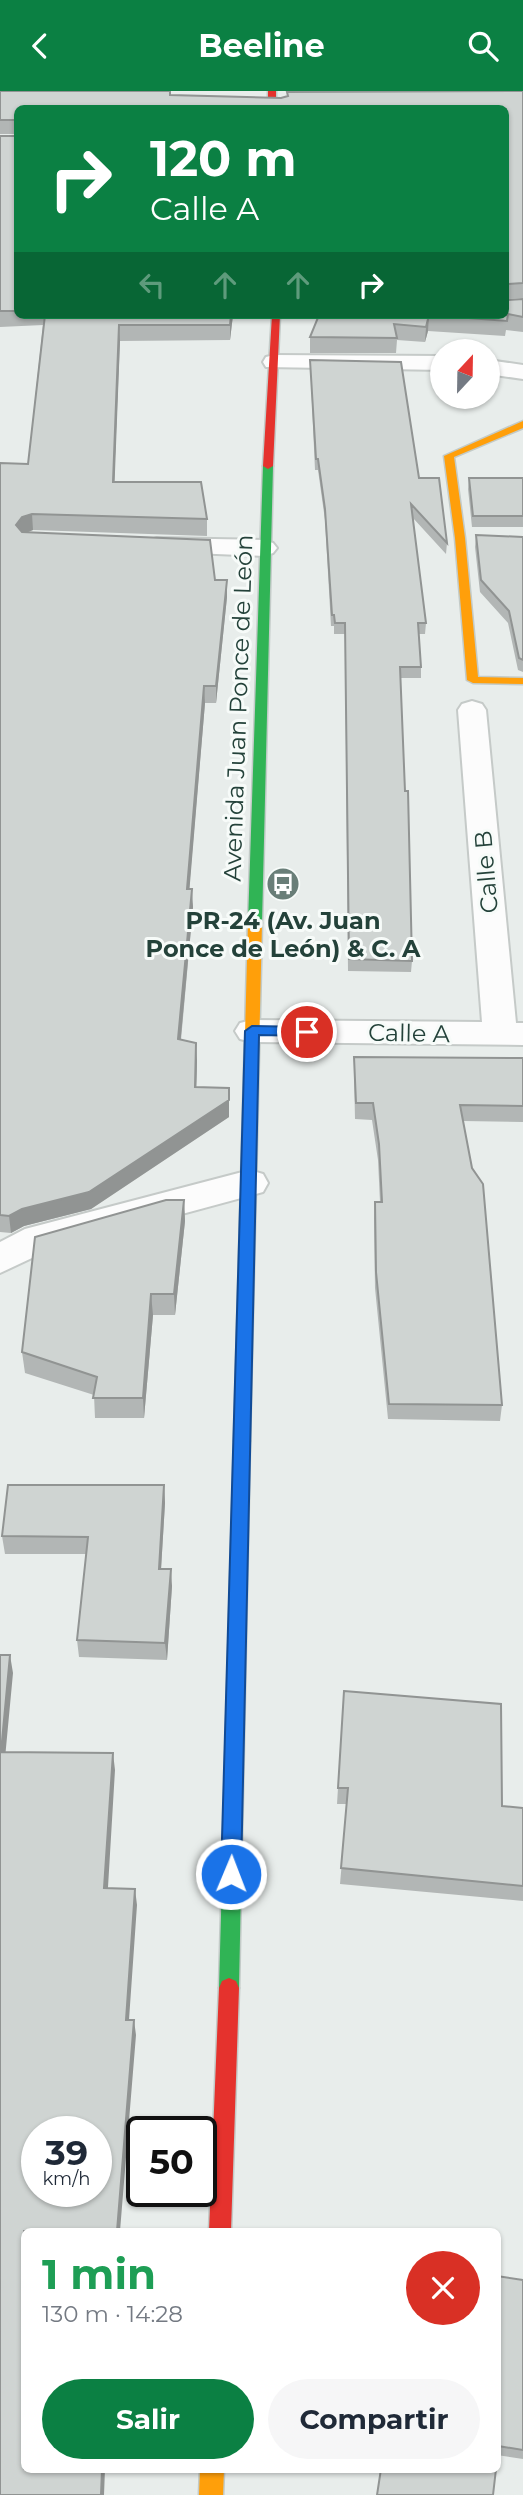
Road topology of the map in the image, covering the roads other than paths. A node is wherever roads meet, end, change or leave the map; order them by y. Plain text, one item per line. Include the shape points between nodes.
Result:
1 (276, 319) edge
2 (274, 362) junction
3 (430, 363) edge
4 (500, 369) edge
5 (523, 372) edge
6 (523, 424) edge
7 (130, 545) edge
8 (264, 548) junction
9 (523, 681) edge
10 (472, 710) dead end
11 (252, 1031) junction
12 (511, 1035) edge
13 (250, 1182) junction
14 (0, 1259) edge
15 (219, 2228) edge
16 (212, 2473) edge
17 (211, 2495) edge

1 - 2 main road, Avenida Juan Ponce de León
2 - 3 street
2 - 8 main road, Avenida Juan Ponce de León
4 - 5 street
6 - 9 main road via 449,456 473,538 473,680
7 - 8 street
8 - 11 main road, Avenida Juan Ponce de León
10 - 12 street, Calle B
11 - 12 street, Calle A
11 - 13 main road, Avenida Juan Ponce de León
13 - 14 street via 38,1239
13 - 15 main road, Avenida Juan Ponce de León
16 - 17 main road

